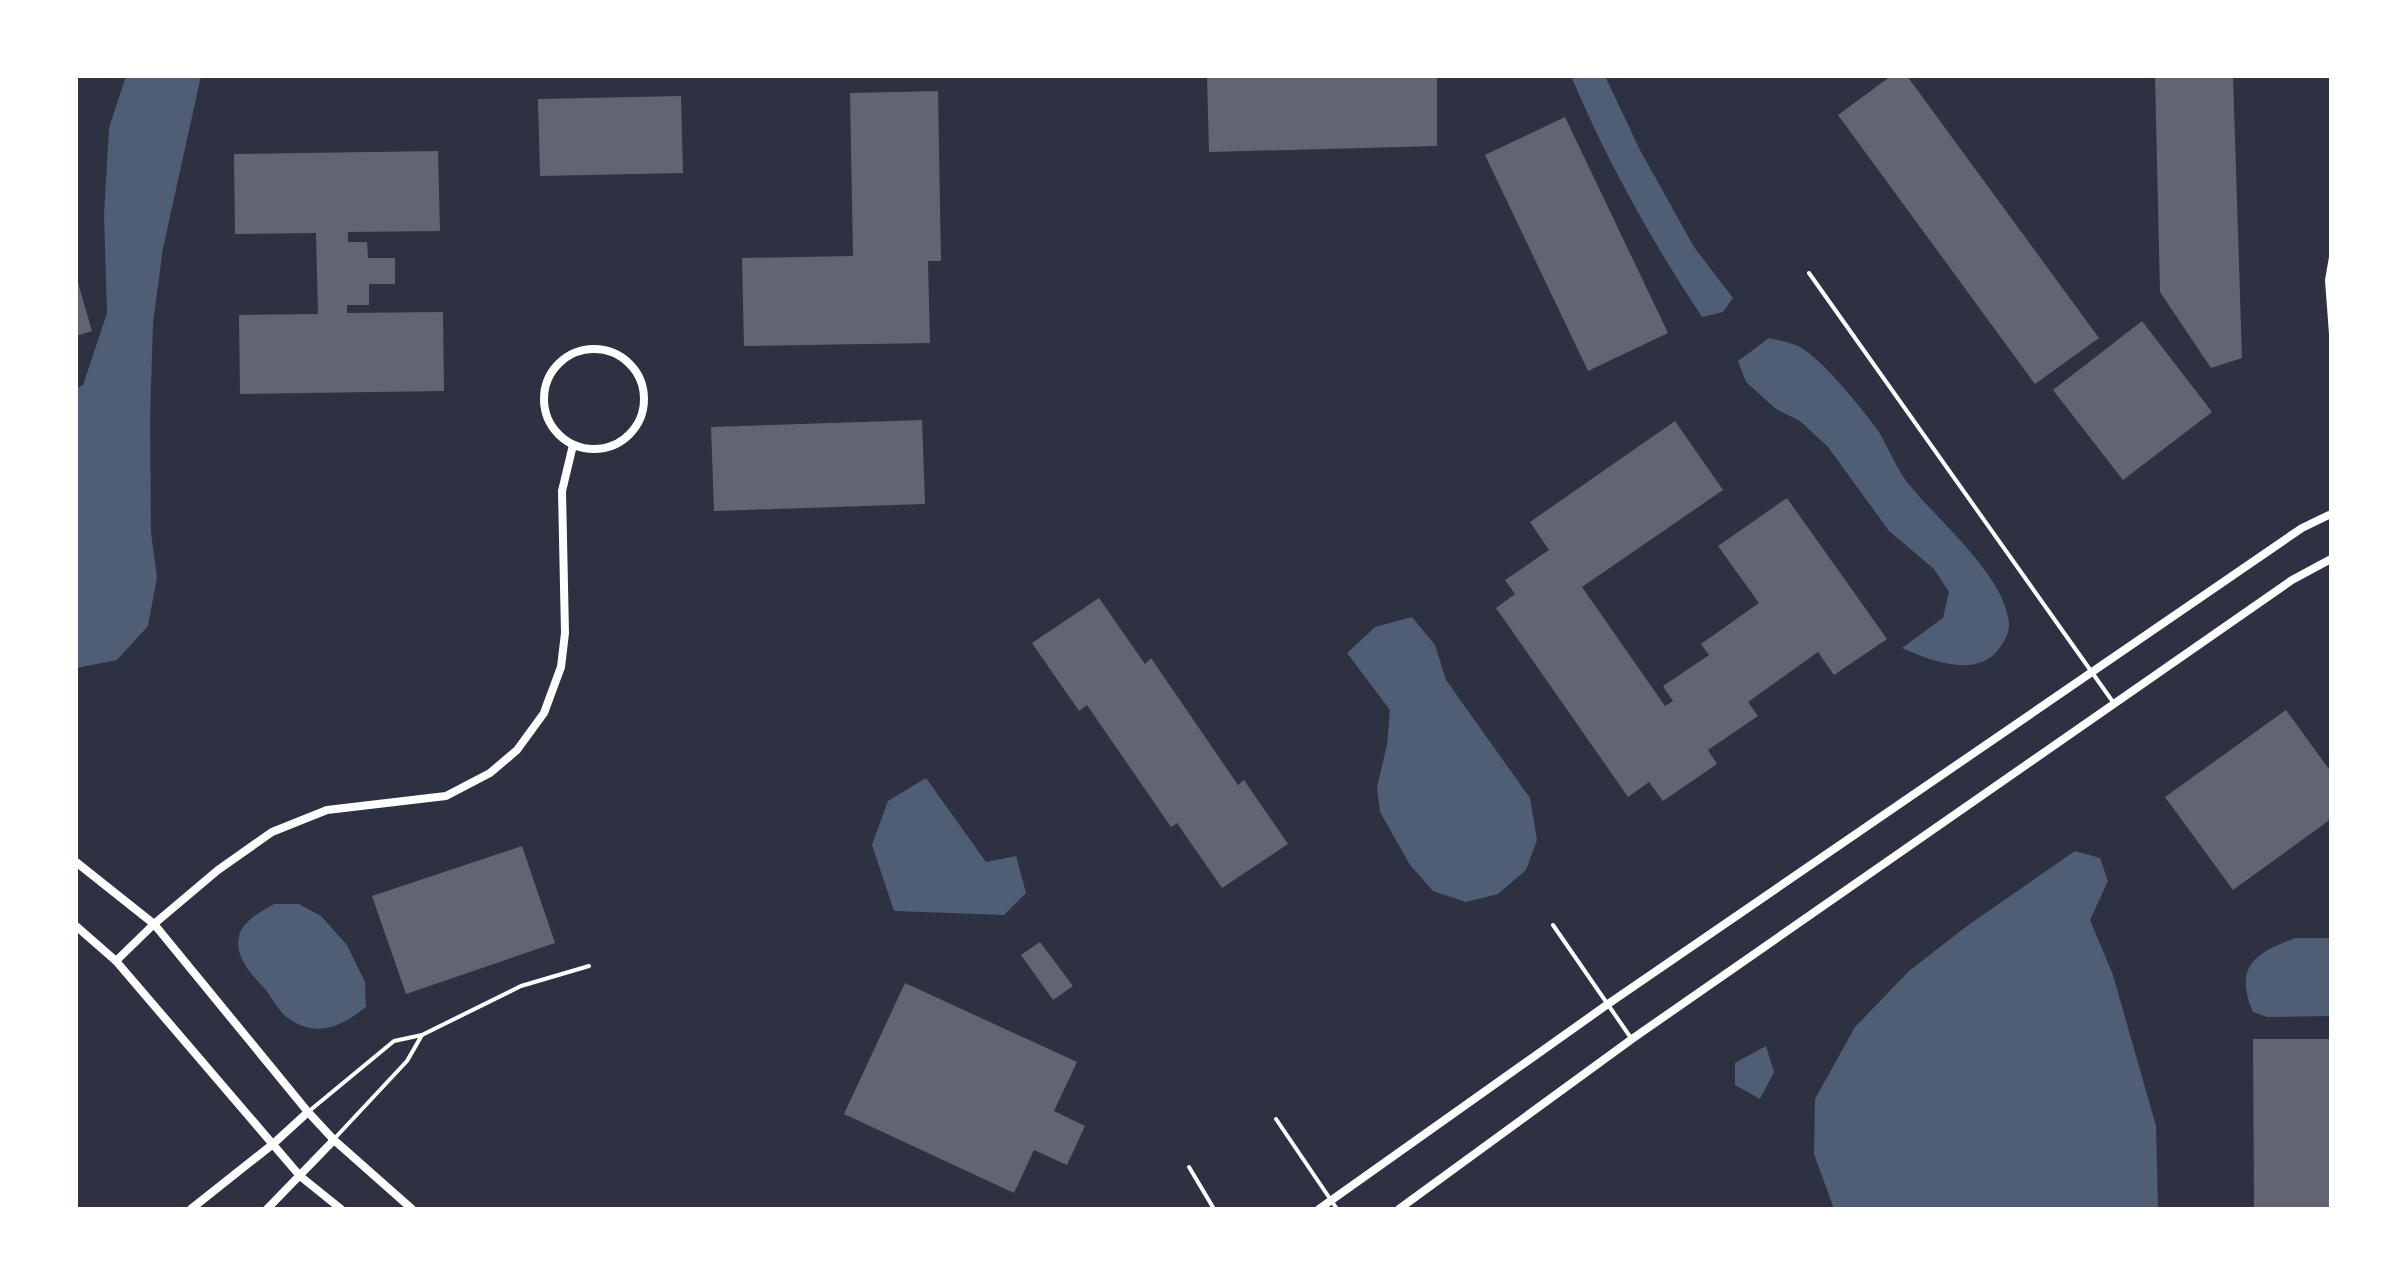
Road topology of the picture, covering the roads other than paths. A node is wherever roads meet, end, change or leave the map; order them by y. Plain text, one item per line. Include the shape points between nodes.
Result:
1 (1809, 273) dead end
2 (573, 445) junction
3 (2331, 514) edge
4 (2331, 559) edge
5 (2094, 671) junction
6 (2114, 704) junction
7 (76, 862) edge
8 (154, 924) junction
9 (1553, 925) dead end
10 (76, 926) edge
11 (116, 961) junction
12 (589, 966) dead end
13 (1608, 1004) junction
14 (422, 1035) junction
15 (1632, 1039) junction
16 (308, 1112) junction
17 (1276, 1119) dead end
18 (334, 1140) junction
19 (273, 1144) junction
20 (1189, 1167) dead end
21 (300, 1176) junction
22 (1335, 1205) edge
23 (191, 1209) edge
24 (267, 1209) edge
25 (341, 1209) edge
26 (412, 1209) edge
27 (1214, 1209) edge
28 (1319, 1209) edge
29 (1399, 1209) edge

1 - 5 lane
2 - 2 street via 605,448 620,442 641,418 643,386 628,362 616,354 587,350 570,355 547,381 547,415
2 - 8 street via 562,491 561,667 544,713 517,750 490,773 446,796 327,810 272,832
3 - 5 street via 2302,528
4 - 6 street via 2292,580
5 - 6 lane
5 - 13 street
6 - 15 street
7 - 8 street
8 - 11 street
8 - 16 street
9 - 13 lane
10 - 11 street
11 - 19 street
12 - 14 lane via 521,986
13 - 15 lane
13 - 22 street
14 - 16 lane via 394,1041
14 - 18 lane via 407,1061
15 - 29 street
16 - 18 street
16 - 19 street
17 - 22 lane
18 - 21 street
18 - 26 street
19 - 21 street
19 - 23 street
20 - 27 lane
21 - 24 street
21 - 25 street
22 - 28 street

